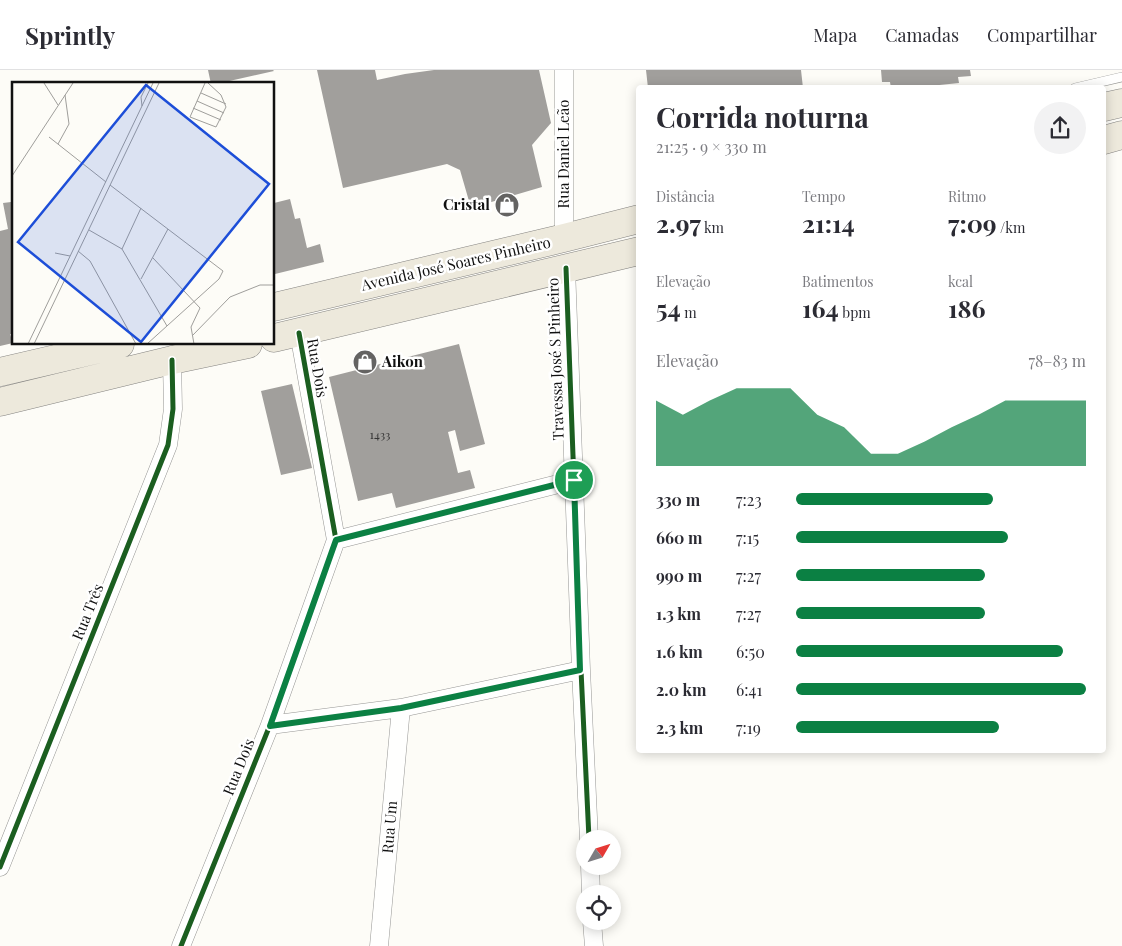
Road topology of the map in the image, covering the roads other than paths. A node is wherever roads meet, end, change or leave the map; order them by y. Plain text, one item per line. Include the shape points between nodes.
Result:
1 (564, 70) edge
2 (1122, 77) edge
3 (1089, 85) edge
4 (1122, 103) edge
5 (1106, 107) edge
6 (1122, 135) edge
7 (1106, 139) edge
8 (636, 221) edge
9 (564, 238) junction
10 (636, 252) edge
11 (566, 268) junction
12 (275, 307) edge
13 (286, 336) edge
14 (114, 345) edge
15 (243, 345) edge
16 (172, 360) junction
17 (0, 372) edge
18 (0, 402) edge
19 (574, 480) junction
20 (336, 540) junction
21 (580, 670) junction
22 (401, 708) junction
23 (270, 726) junction
24 (588, 830) edge
25 (0, 867) edge
26 (593, 930) edge
27 (181, 946) edge
28 (379, 946) edge
29 (594, 946) edge

1 - 9 street, Rua Daniel Leão
2 - 3 lane
4 - 5 main road
6 - 7 main road
8 - 9 main road, Avenida José Soares Pinheiro
9 - 12 main road, Avenida José Soares Pinheiro
10 - 11 main road, Avenida José Soares Pinheiro
11 - 13 main road, Avenida José Soares Pinheiro
11 - 19 street, Travessa José S Pinheiro
13 - 20 street, Rua Dois
14 - 17 main road via 48,357
15 - 16 main road
16 - 18 main road
16 - 25 street, Rua Três via 173,409 168,445
19 - 20 street
19 - 21 street, Travessa José S Pinheiro
20 - 23 street, Rua Dois
21 - 22 street
21 - 24 street, Travessa José S Pinheiro
22 - 23 street
22 - 28 street, Rua Um
23 - 27 street, Rua Dois
26 - 29 street

